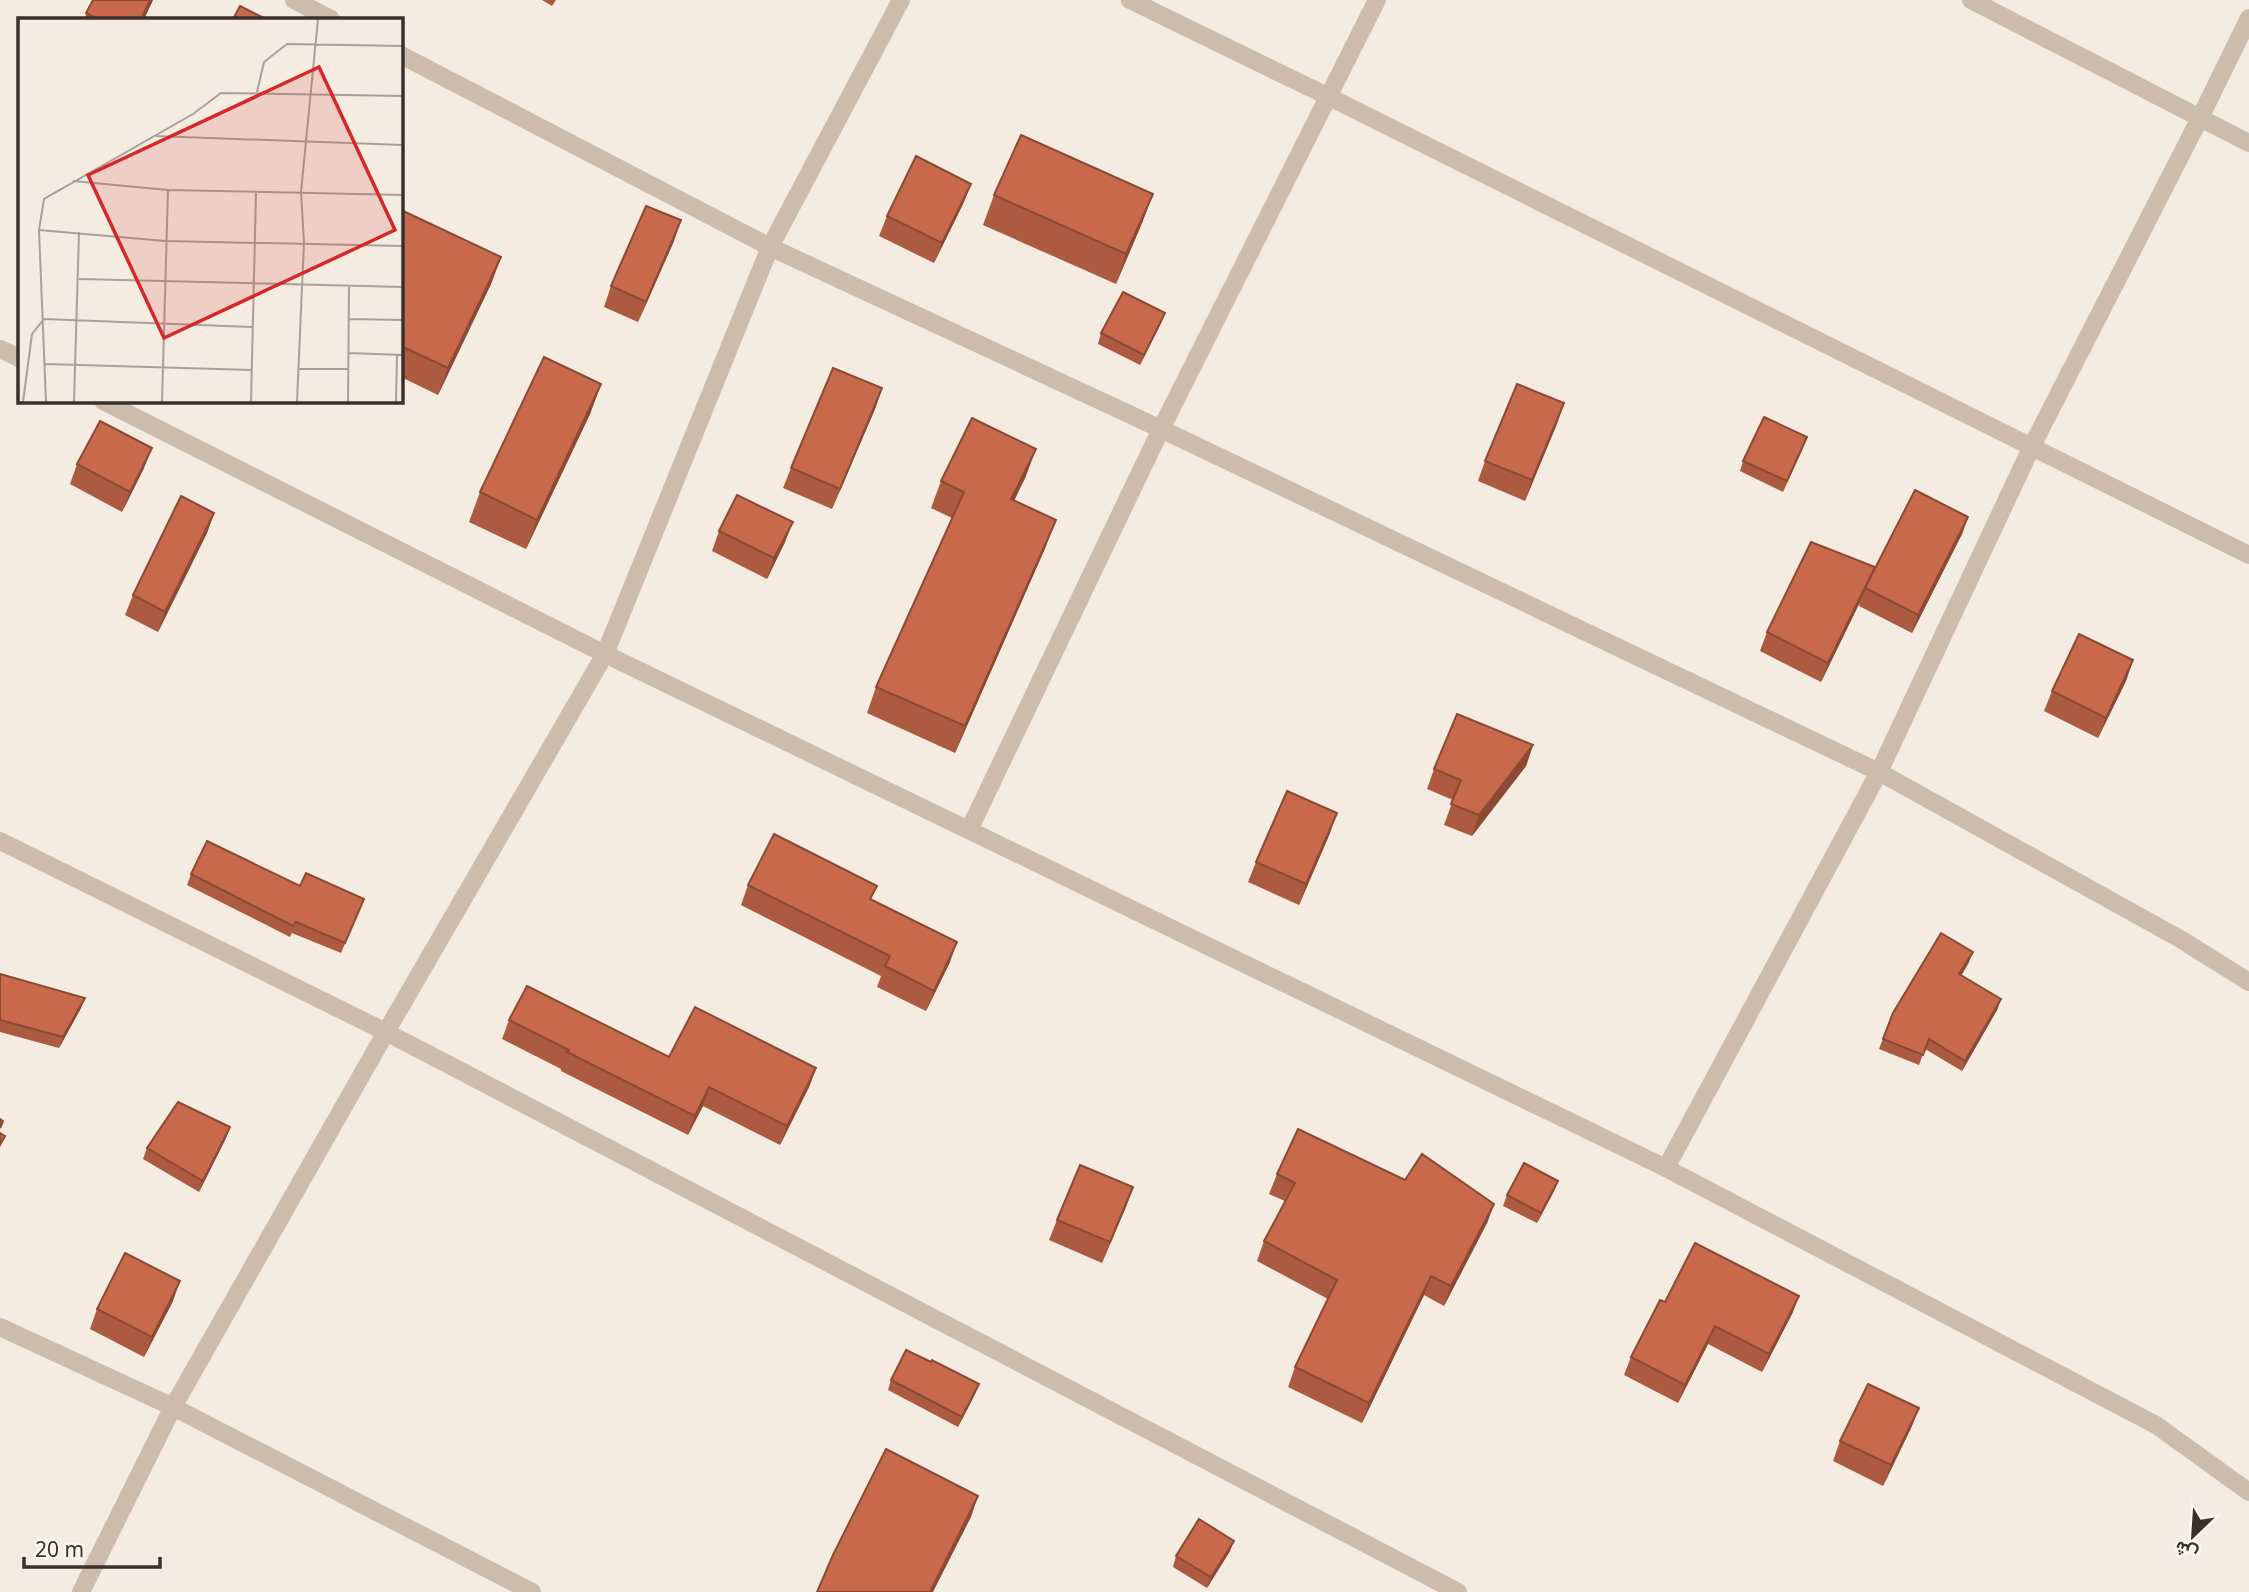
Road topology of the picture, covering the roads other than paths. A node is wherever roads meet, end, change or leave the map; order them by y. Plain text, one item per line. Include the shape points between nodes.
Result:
1 (294, 0) edge
2 (901, 0) edge
3 (1130, 0) edge
4 (1377, 0) edge
5 (1971, 0) edge
6 (329, 18) edge
7 (2249, 18) edge
8 (402, 56) edge
9 (1327, 96) junction
10 (2200, 118) junction
11 (2249, 142) edge
12 (770, 247) junction
13 (0, 349) edge
14 (18, 358) edge
15 (105, 402) edge
16 (1161, 429) junction
17 (2032, 446) junction
18 (2249, 555) edge
19 (605, 654) junction
20 (1879, 772) junction
21 (969, 830) junction
22 (0, 841) edge
23 (2249, 982) edge
24 (386, 1032) junction
25 (1666, 1168) junction
26 (0, 1326) edge
27 (173, 1407) junction
28 (2249, 1492) edge
29 (81, 1592) edge
30 (532, 1592) edge
31 (1458, 1592) edge

1 - 6 street
2 - 12 street
3 - 9 street
4 - 9 street
5 - 10 street
7 - 10 street
8 - 12 street
9 - 16 street
9 - 17 street
10 - 11 street
10 - 17 street
12 - 16 street
12 - 19 street
13 - 14 street
15 - 19 street
16 - 20 street
16 - 21 street
17 - 18 street
17 - 20 street
19 - 21 street
19 - 24 street
20 - 23 street
20 - 25 street
21 - 25 street
22 - 24 street
24 - 27 street
24 - 31 street
25 - 28 street via 2156,1425
26 - 27 street
27 - 29 street
27 - 30 street

